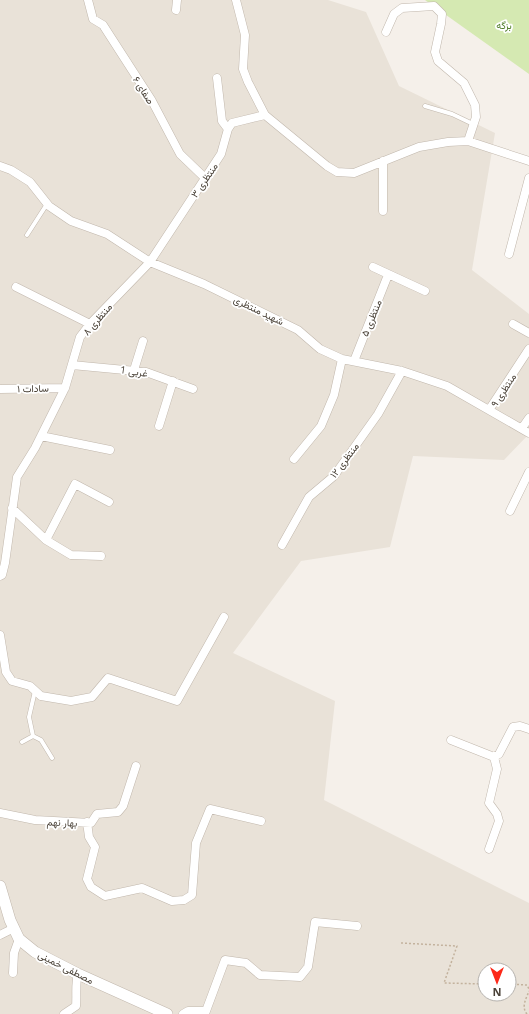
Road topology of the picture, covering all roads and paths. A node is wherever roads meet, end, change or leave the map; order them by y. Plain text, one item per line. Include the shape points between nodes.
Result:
1 (88, 0) edge
2 (177, 0) edge
3 (236, 0) edge
4 (176, 10) dead end
5 (386, 32) dead end
6 (216, 78) dead end
7 (425, 106) dead end
8 (265, 115) junction
9 (473, 124) junction
10 (228, 129) junction
11 (468, 141) junction
12 (383, 161) junction
13 (529, 161) edge
14 (0, 166) edge
15 (205, 178) junction
16 (529, 178) edge
17 (47, 204) junction
18 (383, 211) dead end
19 (27, 235) dead end
20 (510, 254) dead end
21 (150, 262) junction
22 (373, 267) dead end
23 (388, 275) junction
24 (16, 287) dead end
25 (425, 291) dead end
26 (90, 324) junction
27 (513, 324) dead end
28 (529, 333) edge
29 (143, 341) dead end
30 (529, 349) edge
31 (342, 359) junction
32 (354, 361) junction
33 (72, 365) junction
34 (134, 370) junction
35 (402, 371) junction
36 (173, 381) junction
37 (66, 388) junction
38 (0, 389) edge
39 (193, 389) dead end
40 (489, 410) junction
41 (529, 418) edge
42 (159, 426) dead end
43 (525, 430) edge
44 (41, 436) junction
45 (110, 450) dead end
46 (294, 459) dead end
47 (529, 472) edge
48 (109, 502) dead end
49 (12, 508) junction
50 (510, 511) dead end
51 (46, 540) junction
52 (282, 545) dead end
53 (101, 556) dead end
54 (0, 576) edge
55 (224, 617) dead end
56 (0, 635) edge
57 (36, 691) junction
58 (529, 729) edge
59 (33, 736) junction
60 (451, 740) dead end
61 (22, 742) dead end
62 (494, 757) junction
63 (52, 758) dead end
64 (136, 766) dead end
65 (0, 813) edge
66 (261, 821) dead end
67 (87, 822) junction
68 (489, 850) dead end
69 (0, 886) edge
70 (357, 926) dead end
71 (14, 928) junction
72 (0, 935) edge
73 (19, 939) junction
74 (402, 943) dead end
75 (13, 973) dead end
76 (78, 974) junction
77 (477, 984) edge
78 (517, 984) edge
79 (529, 990) edge
80 (64, 1014) edge
81 (167, 1014) edge
82 (183, 1014) edge
83 (527, 1014) edge

1 - 15 street, صفای ۶ via 93,19 103,25 152,101 180,154
2 - 4 street
3 - 8 street via 246,35 243,69
5 - 9 street via 394,14 402,8 434,6 442,14 435,52 438,61 464,83 475,105 476,117
6 - 10 street via 222,121
7 - 9 lane
8 - 10 street via 232,123
8 - 12 street via 337,172 354,173
9 - 11 street
10 - 15 street, منتظری ۳ via 221,154
11 - 12 street via 419,147
11 - 13 street
12 - 18 street
14 - 17 street, شهید منتظری via 30,182
15 - 21 street, منتظری ۳
16 - 20 street
17 - 19 lane
17 - 21 street, شهید منتظری via 71,221 107,234
21 - 26 street, منتظری ۸
21 - 31 street, شهید منتظری via 204,284 298,330 320,349
22 - 23 street
23 - 25 street
23 - 32 street, منتظری ۵
24 - 26 street
26 - 33 street, منتظری ۸ via 80,337
27 - 28 street
29 - 34 street
30 - 40 street, منتظری ۹
31 - 32 street, شهید منتظری
31 - 46 street via 334,395 321,426
32 - 35 street, شهید منتظری
33 - 34 street, غربی 1
33 - 37 street, منتظری ۸
34 - 36 street, غربی 1
35 - 40 street, شهید منتظری via 447,386
35 - 52 street, منتظری ۱۲ via 378,414 334,476 309,497
36 - 39 street, غربی 1
36 - 42 street
37 - 38 street, سادات ۱
37 - 44 street, منتظری ۸
40 - 43 street, شهید منتظری
41 - 43 street
44 - 45 street
44 - 49 street, منتظری ۸ via 17,476
47 - 50 street
48 - 51 street via 75,484
49 - 51 street
49 - 54 street, منتظری ۸ via 5,563
51 - 53 street via 71,555
55 - 57 street via 177,701 108,678 92,697 71,701 41,696
56 - 57 street via 6,672 12,681 30,686
57 - 59 lane via 29,716
58 - 62 street via 513,727 499,754
59 - 61 lane
59 - 63 lane via 41,740
60 - 62 street
62 - 68 street via 497,769 489,803 499,821
64 - 67 street, بهار نهم via 124,806 118,812 97,814 91,822
65 - 67 street, بهار نهم via 35,820
66 - 67 street via 210,810 196,843 192,894 184,900 172,901 142,888 105,896 91,887 87,879 96,847 89,837
69 - 71 street, مصطفی خمینی
70 - 82 street via 315,922 308,967 300,977 260,975 246,963 225,960 206,1011 188,1011
71 - 72 street
71 - 73 street, مصطفی خمینی
73 - 75 street via 14,953
73 - 76 street, مصطفی خمینی via 34,952
74 - 77 path via 457,946 444,983
76 - 80 street via 76,1006
76 - 81 street, مصطفی خمینی
78 - 79 path via 527,985
79 - 83 path via 524,1002

